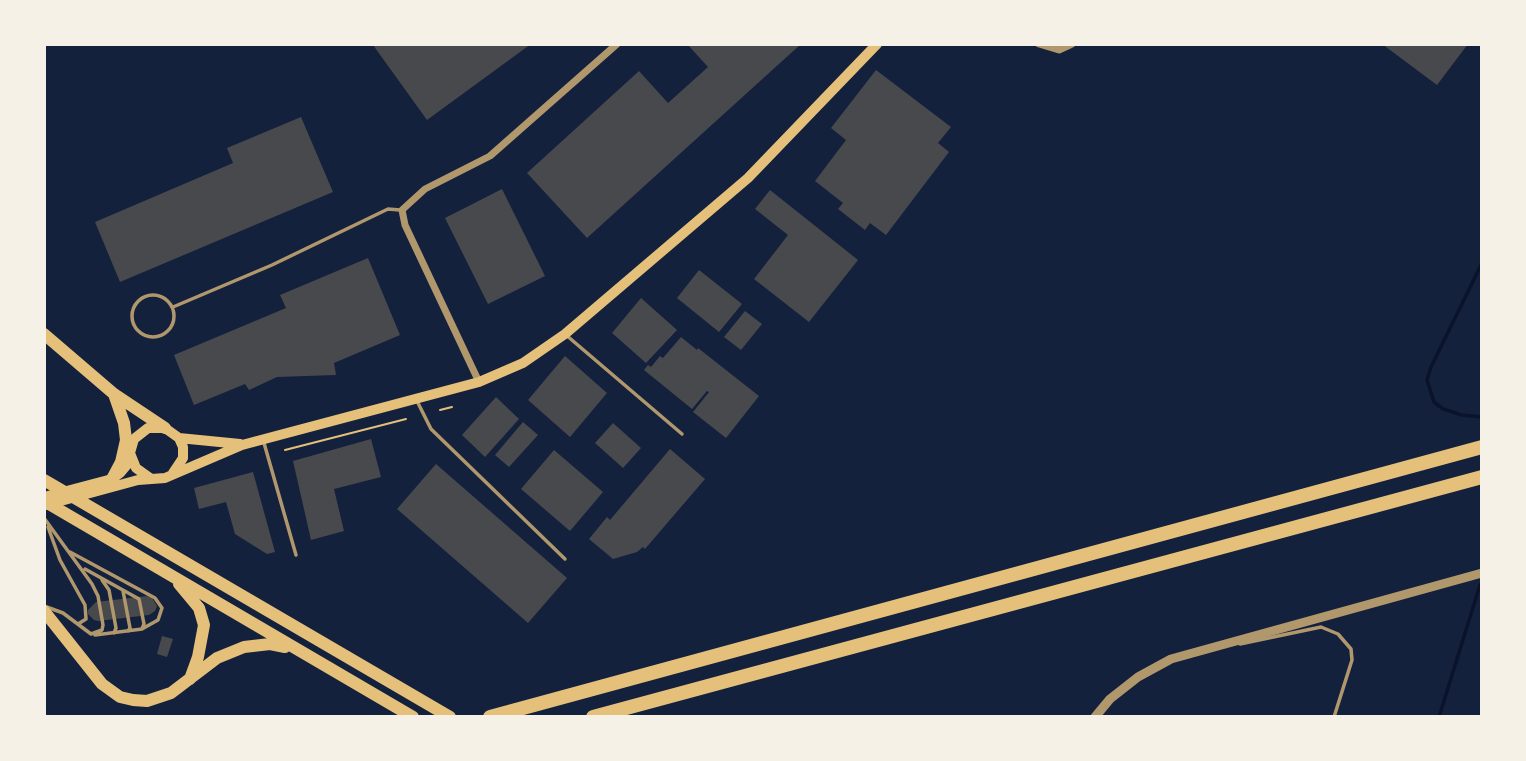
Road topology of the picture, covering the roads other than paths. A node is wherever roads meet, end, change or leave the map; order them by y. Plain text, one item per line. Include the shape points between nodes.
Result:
1 (617, 44) edge
2 (877, 44) edge
3 (1039, 44) edge
4 (1072, 44) edge
5 (402, 210) junction
6 (173, 307) junction
7 (44, 334) edge
8 (565, 334) junction
9 (479, 383) junction
10 (114, 394) junction
11 (417, 399) junction
12 (165, 428) junction
13 (682, 434) dead end
14 (178, 438) junction
15 (134, 439) junction
16 (263, 439) junction
17 (243, 444) junction
18 (1482, 447) edge
19 (131, 460) junction
20 (173, 473) junction
21 (1482, 477) edge
22 (150, 478) junction
23 (112, 479) junction
24 (46, 481) edge
25 (44, 501) edge
26 (45, 520) edge
27 (68, 551) junction
28 (296, 555) dead end
29 (565, 559) dead end
30 (83, 569) junction
31 (1482, 573) edge
32 (173, 576) junction
33 (98, 577) junction
34 (122, 589) junction
35 (44, 608) edge
36 (77, 624) junction
37 (142, 629) junction
38 (127, 631) junction
39 (114, 633) junction
40 (91, 634) junction
41 (1228, 643) junction
42 (295, 649) junction
43 (190, 679) junction
44 (410, 715) edge
45 (450, 717) edge
46 (490, 717) edge
47 (593, 717) edge
48 (1095, 717) edge
49 (1334, 717) edge

1 - 5 street via 490,156 425,189
2 - 8 main road via 748,178
3 - 4 street via 1059,50
5 - 6 lane via 387,209
5 - 9 street
6 - 6 lane via 164,297 143,297 132,313 135,327 153,337 166,333 174,321
7 - 10 highway
8 - 9 main road via 523,362
8 - 13 lane
9 - 11 main road
10 - 12 highway
10 - 15 highway via 126,407
10 - 23 highway via 126,440
11 - 16 main road
11 - 29 lane via 430,429
12 - 14 main road
12 - 15 main road via 148,428
14 - 17 main road
14 - 20 main road via 183,458
15 - 19 main road
16 - 17 main road
16 - 28 lane
17 - 20 main road
18 - 46 highway
19 - 22 main road
19 - 23 main road
20 - 22 main road
21 - 47 highway
22 - 25 main road
23 - 25 main road
24 - 45 highway
25 - 32 highway
26 - 27 lane
26 - 36 lane via 85,605 86,619
27 - 30 lane
27 - 37 lane via 155,597 162,608 158,620
30 - 33 lane
30 - 40 lane via 98,596 103,625
31 - 41 street
32 - 42 highway
32 - 43 highway via 199,608 204,625
33 - 34 lane
33 - 39 lane via 109,590
34 - 37 lane via 139,599
34 - 38 lane
35 - 36 lane via 63,612
35 - 43 highway via 102,684 120,697 159,698
36 - 40 lane
37 - 38 lane
38 - 39 lane
39 - 40 lane
41 - 48 street via 1154,667 1110,699
41 - 49 lane via 1247,644 1321,627 1338,634 1351,649 1352,660
42 - 43 highway via 270,644 244,646
42 - 44 highway

